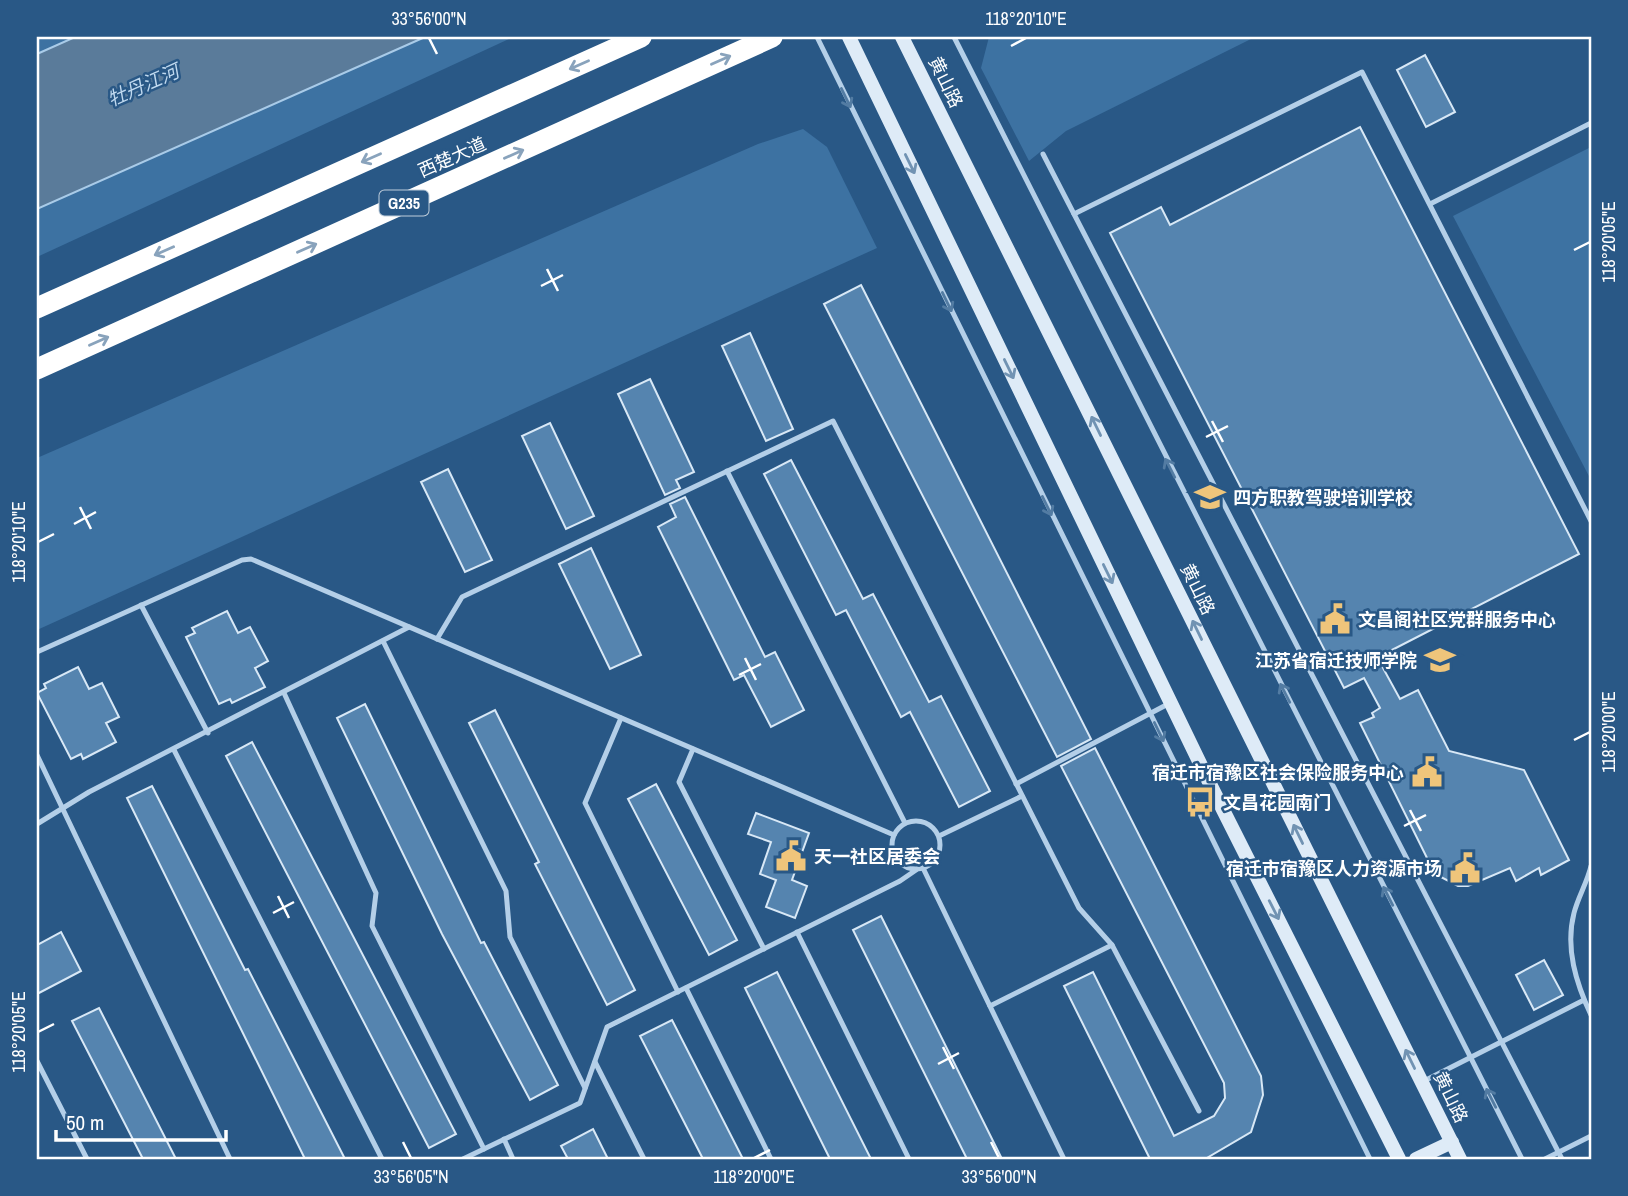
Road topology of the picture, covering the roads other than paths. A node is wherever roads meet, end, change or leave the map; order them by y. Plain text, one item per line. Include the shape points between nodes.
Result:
1 (641, 37) edge
2 (772, 37) edge
3 (817, 37) edge
4 (849, 37) edge
5 (902, 37) edge
6 (954, 37) edge
7 (1591, 122) edge
8 (1043, 154) dead end
9 (1430, 204) junction
10 (1074, 214) junction
11 (37, 308) edge
12 (37, 369) edge
13 (727, 471) junction
14 (1591, 521) edge
15 (141, 605) junction
16 (409, 627) junction
17 (437, 639) junction
18 (383, 641) junction
19 (37, 652) edge
20 (284, 693) junction
21 (1170, 702) junction
22 (1150, 713) junction
23 (621, 718) junction
24 (208, 733) junction
25 (693, 749) junction
26 (174, 750) junction
27 (37, 755) edge
28 (1017, 784) junction
29 (1023, 796) junction
30 (63, 809) junction
31 (905, 823) junction
32 (37, 824) edge
33 (894, 835) junction
34 (939, 836) junction
35 (1591, 866) edge
36 (923, 868) junction
37 (916, 870) junction
38 (797, 932) junction
39 (1112, 945) junction
40 (764, 949) junction
41 (686, 988) junction
42 (678, 992) junction
43 (1584, 1000) junction
44 (990, 1006) junction
45 (1591, 1014) edge
46 (1502, 1042) junction
47 (1471, 1058) junction
48 (37, 1060) edge
49 (595, 1062) junction
50 (1422, 1082) junction
51 (585, 1088) junction
52 (1199, 1111) dead end
53 (1591, 1136) edge
54 (504, 1139) junction
55 (1452, 1142) junction
56 (484, 1149) junction
57 (1559, 1152) junction
58 (88, 1159) edge
59 (230, 1159) edge
60 (382, 1159) edge
61 (463, 1159) edge
62 (513, 1159) edge
63 (644, 1159) edge
64 (771, 1159) edge
65 (909, 1159) edge
66 (1065, 1159) edge
67 (1370, 1159) edge
68 (1399, 1159) edge
69 (1416, 1159) edge
70 (1460, 1159) edge
71 (1522, 1159) edge
72 (1545, 1159) edge
73 (1562, 1159) edge

1 -> 11 highway, 西楚大道
12 -> 2 highway, 西楚大道 / G235
3 -> 22 lane
4 -> 21 main road
50 -> 5 main road, 黄山路
47 -> 6 lane
7 - 9 lane
8 - 10 lane
9 - 10 lane via 1363,72
9 - 14 lane
10 - 46 lane
13 - 17 lane via 462,597
13 - 28 lane via 834,421
13 - 31 lane
15 - 16 lane via 251,559
15 - 19 lane
15 - 24 lane
16 - 17 lane
16 - 18 lane
17 - 23 lane
18 - 20 lane
18 - 51 lane via 506,891 510,937
20 - 24 lane
20 - 56 lane via 376,893 372,926
21 - 22 lane
21 -> 68 main road
22 - 28 lane
22 -> 67 lane
23 - 25 lane
23 - 42 lane via 585,803
24 - 26 lane
25 - 33 lane
25 - 40 lane via 679,782
26 - 30 lane
26 - 60 lane
27 - 30 lane
28 - 29 lane
29 - 34 lane
29 - 39 lane via 1079,908
30 - 32 lane
30 - 59 lane
31 - 33 lane
31 - 34 lane via 928,824
33 - 37 lane via 895,858
34 - 36 lane via 936,859
35 - 43 lane via 1569,940
36 - 37 lane
36 - 44 lane
37 - 38 lane
38 - 40 lane
38 - 65 lane
39 - 44 lane
39 - 52 lane
40 - 41 lane
41 - 42 lane
41 - 64 lane
42 - 49 lane via 607,1027
43 - 45 lane
43 - 46 lane
44 - 66 lane
46 - 47 lane
46 - 57 lane
47 - 50 lane
71 -> 47 lane
48 - 58 lane
49 - 51 lane
49 - 63 lane
50 - 55 main road, 黄山路
51 - 54 lane via 580,1103
53 - 57 lane
54 - 56 lane
54 - 62 lane
55 - 69 main road
55 - 70 main road, 黄山路
56 - 61 lane
57 - 72 lane
57 - 73 lane

